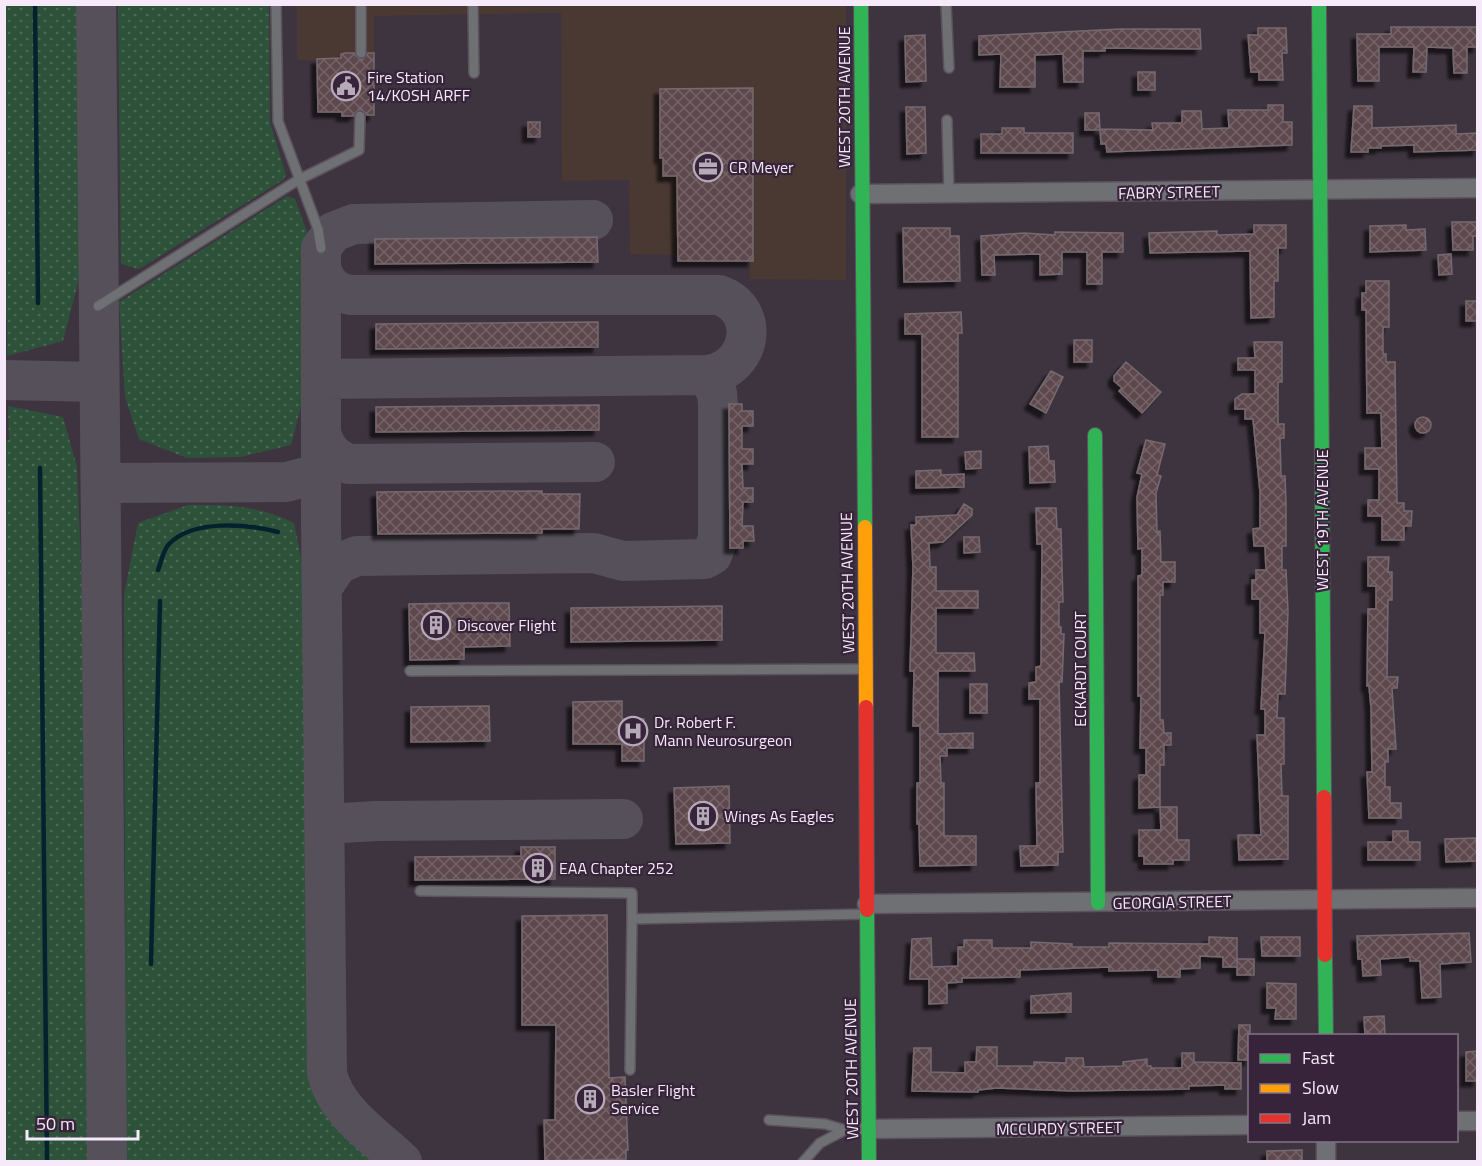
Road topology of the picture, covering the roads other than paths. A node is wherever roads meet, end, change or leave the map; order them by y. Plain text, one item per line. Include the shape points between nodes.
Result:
1 (276, 4) edge
2 (361, 4) edge
3 (473, 4) edge
4 (861, 4) edge
5 (946, 4) edge
6 (1319, 4) edge
7 (361, 53) dead end
8 (949, 68) dead end
9 (474, 73) dead end
10 (360, 116) dead end
11 (947, 120) dead end
12 (298, 180) junction
13 (1478, 188) edge
14 (1321, 189) junction
15 (949, 193) junction
16 (860, 194) junction
17 (321, 248) dead end
18 (98, 306) dead end
19 (1095, 435) dead end
20 (864, 669) junction
21 (410, 671) dead end
22 (420, 891) dead end
23 (1478, 898) edge
24 (1324, 899) junction
25 (1098, 903) junction
26 (867, 909) junction
27 (632, 919) junction
28 (1326, 1034) edge
29 (630, 1070) dead end
30 (769, 1120) dead end
31 (1458, 1121) edge
32 (1478, 1121) edge
33 (1248, 1125) edge
34 (868, 1129) junction
35 (845, 1130) junction
36 (1326, 1142) edge
37 (803, 1161) edge
38 (869, 1161) edge
39 (1326, 1161) edge

1 - 12 lane via 278,121
2 - 7 lane
3 - 9 lane
4 - 16 street, WEST 20TH AVENUE
5 - 8 lane
6 - 14 street, WEST 19TH AVENUE
10 - 12 lane via 359,150
11 - 15 lane
12 - 17 lane via 318,229
12 - 18 lane
13 - 14 street, FABRY STREET
14 - 15 street, FABRY STREET
14 - 24 street, WEST 19TH AVENUE
15 - 16 street, FABRY STREET
16 - 20 street, WEST 20TH AVENUE
19 - 25 street, ECKARDT COURT
20 - 21 lane
20 - 26 street, WEST 20TH AVENUE
22 - 27 lane via 632,893
23 - 24 street, GEORGIA STREET
24 - 25 street, GEORGIA STREET
24 - 28 street, WEST 19TH AVENUE
25 - 26 street, GEORGIA STREET
26 - 27 lane
26 - 34 street, WEST 20TH AVENUE
27 - 29 lane
30 - 35 lane via 825,1124
31 - 32 street
33 - 34 street, MCCURDY STREET
34 - 35 lane
34 - 38 street, WEST 20TH AVENUE
35 - 37 lane via 820,1143
36 - 39 street

